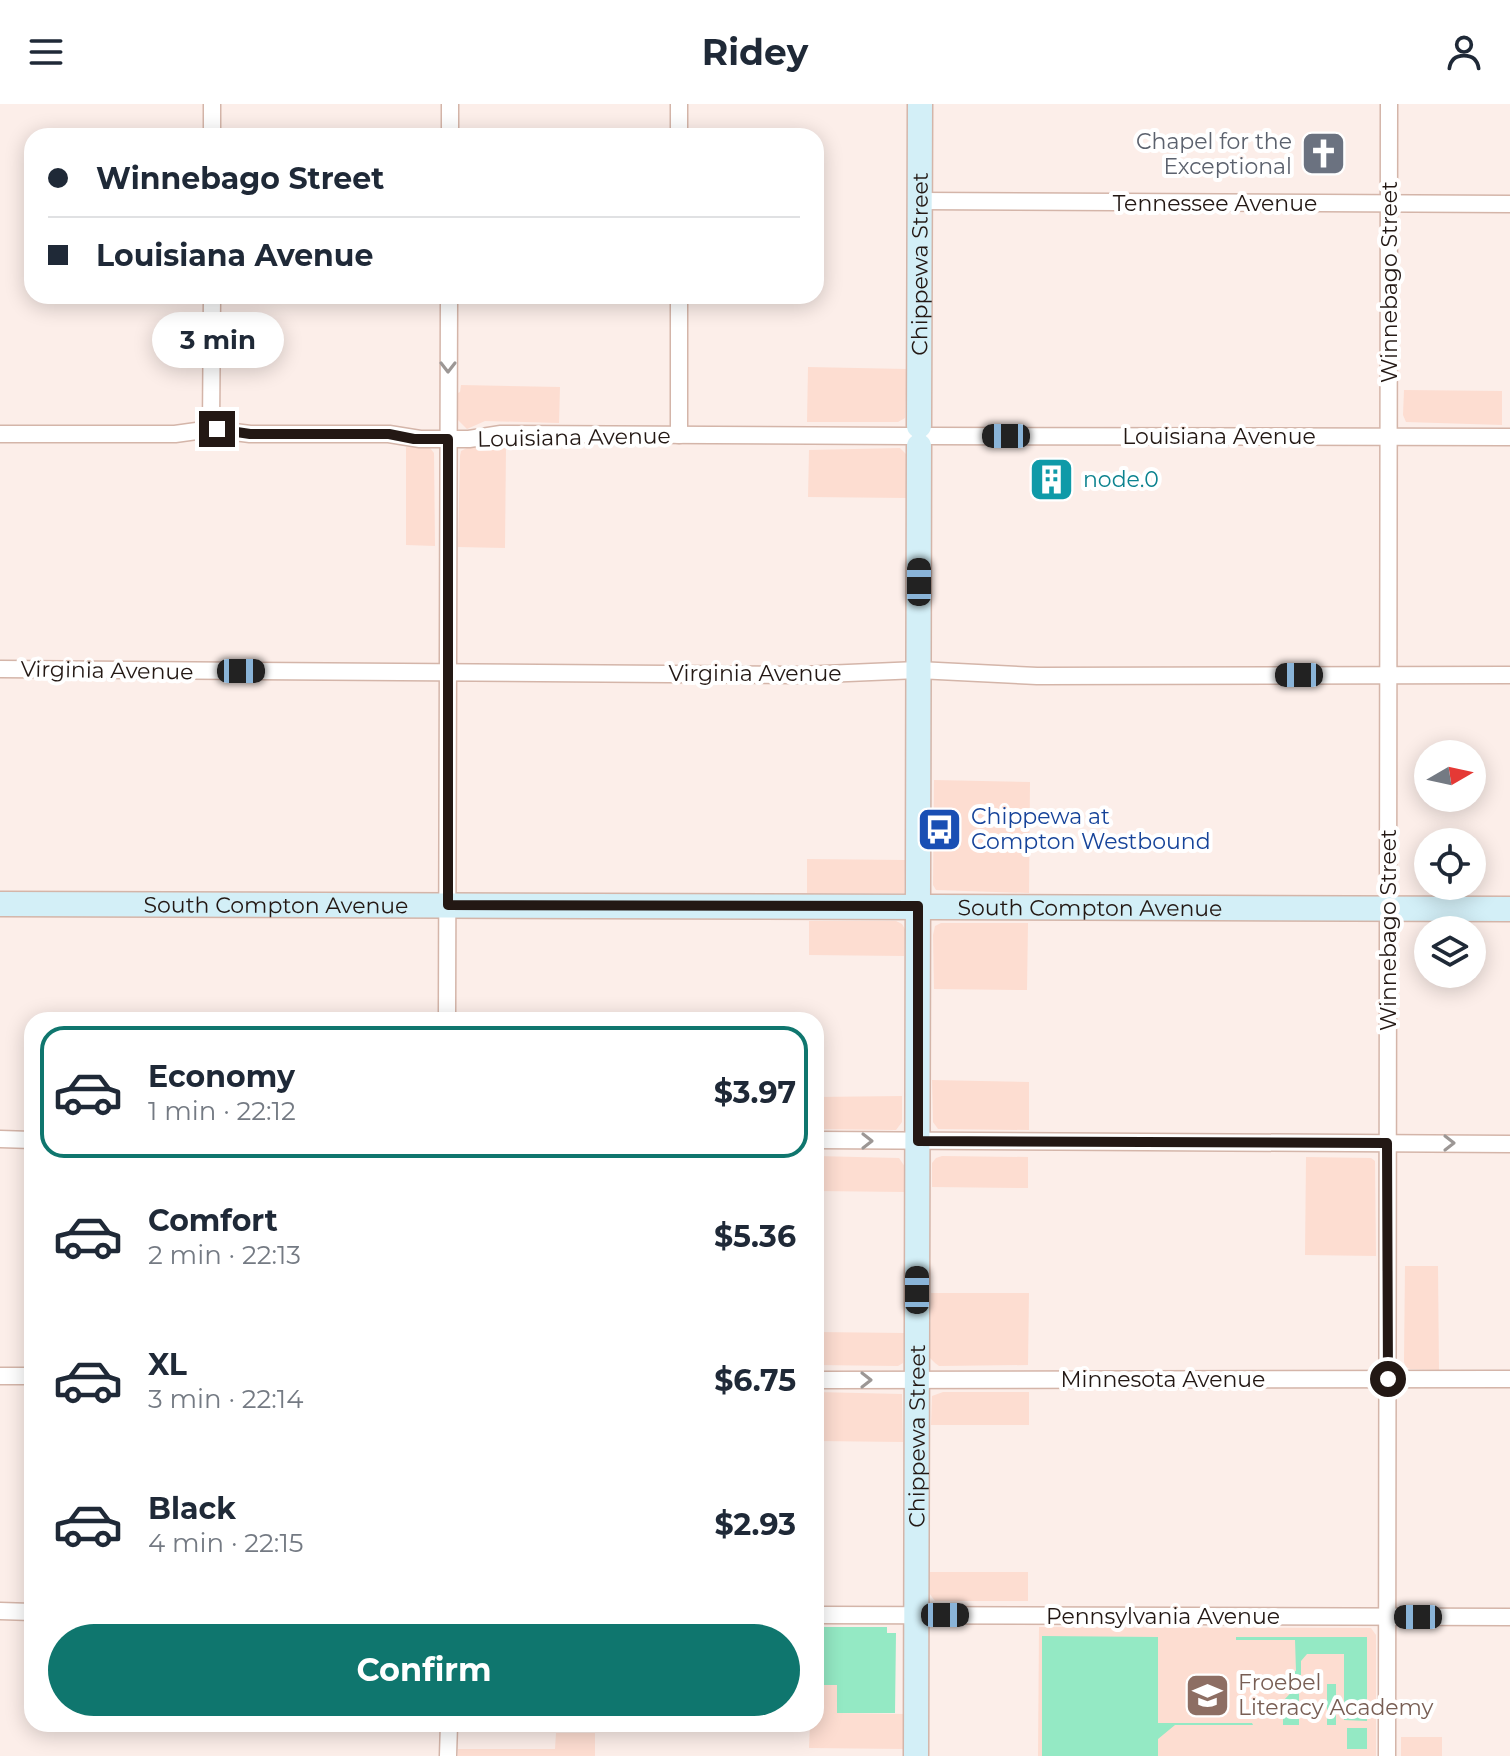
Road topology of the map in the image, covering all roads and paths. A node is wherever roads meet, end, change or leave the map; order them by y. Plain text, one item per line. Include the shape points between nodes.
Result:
1 (212, 104) edge
2 (450, 104) edge
3 (679, 104) edge
4 (920, 104) edge
5 (1389, 104) edge
6 (212, 128) edge
7 (450, 128) edge
8 (679, 128) edge
9 (919, 201) junction
10 (1389, 204) junction
11 (1510, 204) edge
12 (212, 304) edge
13 (449, 304) edge
14 (679, 304) edge
15 (211, 429) junction
16 (0, 434) edge
17 (679, 435) junction
18 (919, 436) junction
19 (1390, 437) junction
20 (1510, 437) edge
21 (448, 439) junction
22 (0, 669) edge
23 (918, 670) junction
24 (448, 672) junction
25 (1389, 675) junction
26 (1510, 675) edge
27 (0, 904) edge
28 (448, 905) junction
29 (918, 906) junction
30 (1390, 908) junction
31 (1510, 909) edge
32 (447, 1012) edge
33 (0, 1139) edge
34 (24, 1140) edge
35 (824, 1140) edge
36 (918, 1141) junction
37 (1387, 1143) junction
38 (1510, 1144) edge
39 (0, 1376) edge
40 (24, 1376) edge
41 (1388, 1379) junction
42 (1510, 1379) edge
43 (824, 1380) edge
44 (917, 1380) junction
45 (0, 1611) edge
46 (24, 1612) edge
47 (824, 1615) edge
48 (916, 1615) junction
49 (1387, 1617) junction
50 (1510, 1617) edge
51 (449, 1732) edge
52 (448, 1756) edge
53 (916, 1756) edge
54 (1387, 1756) edge

1 - 6 street
2 - 7 street
3 - 8 street
4 - 9 main road, Chippewa Street
5 - 10 street, Winnebago Street
9 - 10 street, Tennessee Avenue
9 - 18 main road, Chippewa Street
10 - 11 street, Tennessee Avenue
10 - 19 street, Winnebago Street
12 - 15 street
13 -> 21 street
14 - 17 street
15 - 16 street, Louisiana Avenue via 175,434
15 - 21 street, Louisiana Avenue
17 - 18 street, Louisiana Avenue
17 - 21 street, Louisiana Avenue via 501,434
18 - 19 street, Louisiana Avenue
18 - 23 main road, Chippewa Street
19 - 20 street, Louisiana Avenue
19 - 25 street, Winnebago Street
21 - 24 street
22 - 24 street, Virginia Avenue
23 - 24 street, Virginia Avenue via 801,675
23 - 25 street, Virginia Avenue via 1037,676
23 - 29 main road, Chippewa Street
24 - 28 street
25 - 26 street, Virginia Avenue
25 - 30 street, Winnebago Street
27 - 28 main road, South Compton Avenue
28 - 29 main road, South Compton Avenue
28 - 32 street
29 - 30 main road, South Compton Avenue
29 - 36 main road, Chippewa Street
30 - 31 main road, South Compton Avenue
30 - 37 street, Winnebago Street
33 - 34 street
35 -> 36 street
36 - 37 street
36 - 44 main road, Chippewa Street
37 -> 38 street
37 - 41 street, Winnebago Street
39 - 40 street
41 - 42 street, Minnesota Avenue
41 - 44 street, Minnesota Avenue
41 - 49 street, Winnebago Street
43 -> 44 street, Minnesota Avenue
44 - 48 main road, Chippewa Street
45 - 46 street
47 - 48 street, Pennsylvania Avenue
48 - 49 street, Pennsylvania Avenue
48 - 53 main road, Chippewa Street
49 - 50 street, Pennsylvania Avenue
49 - 54 street, Winnebago Street
51 - 52 street

